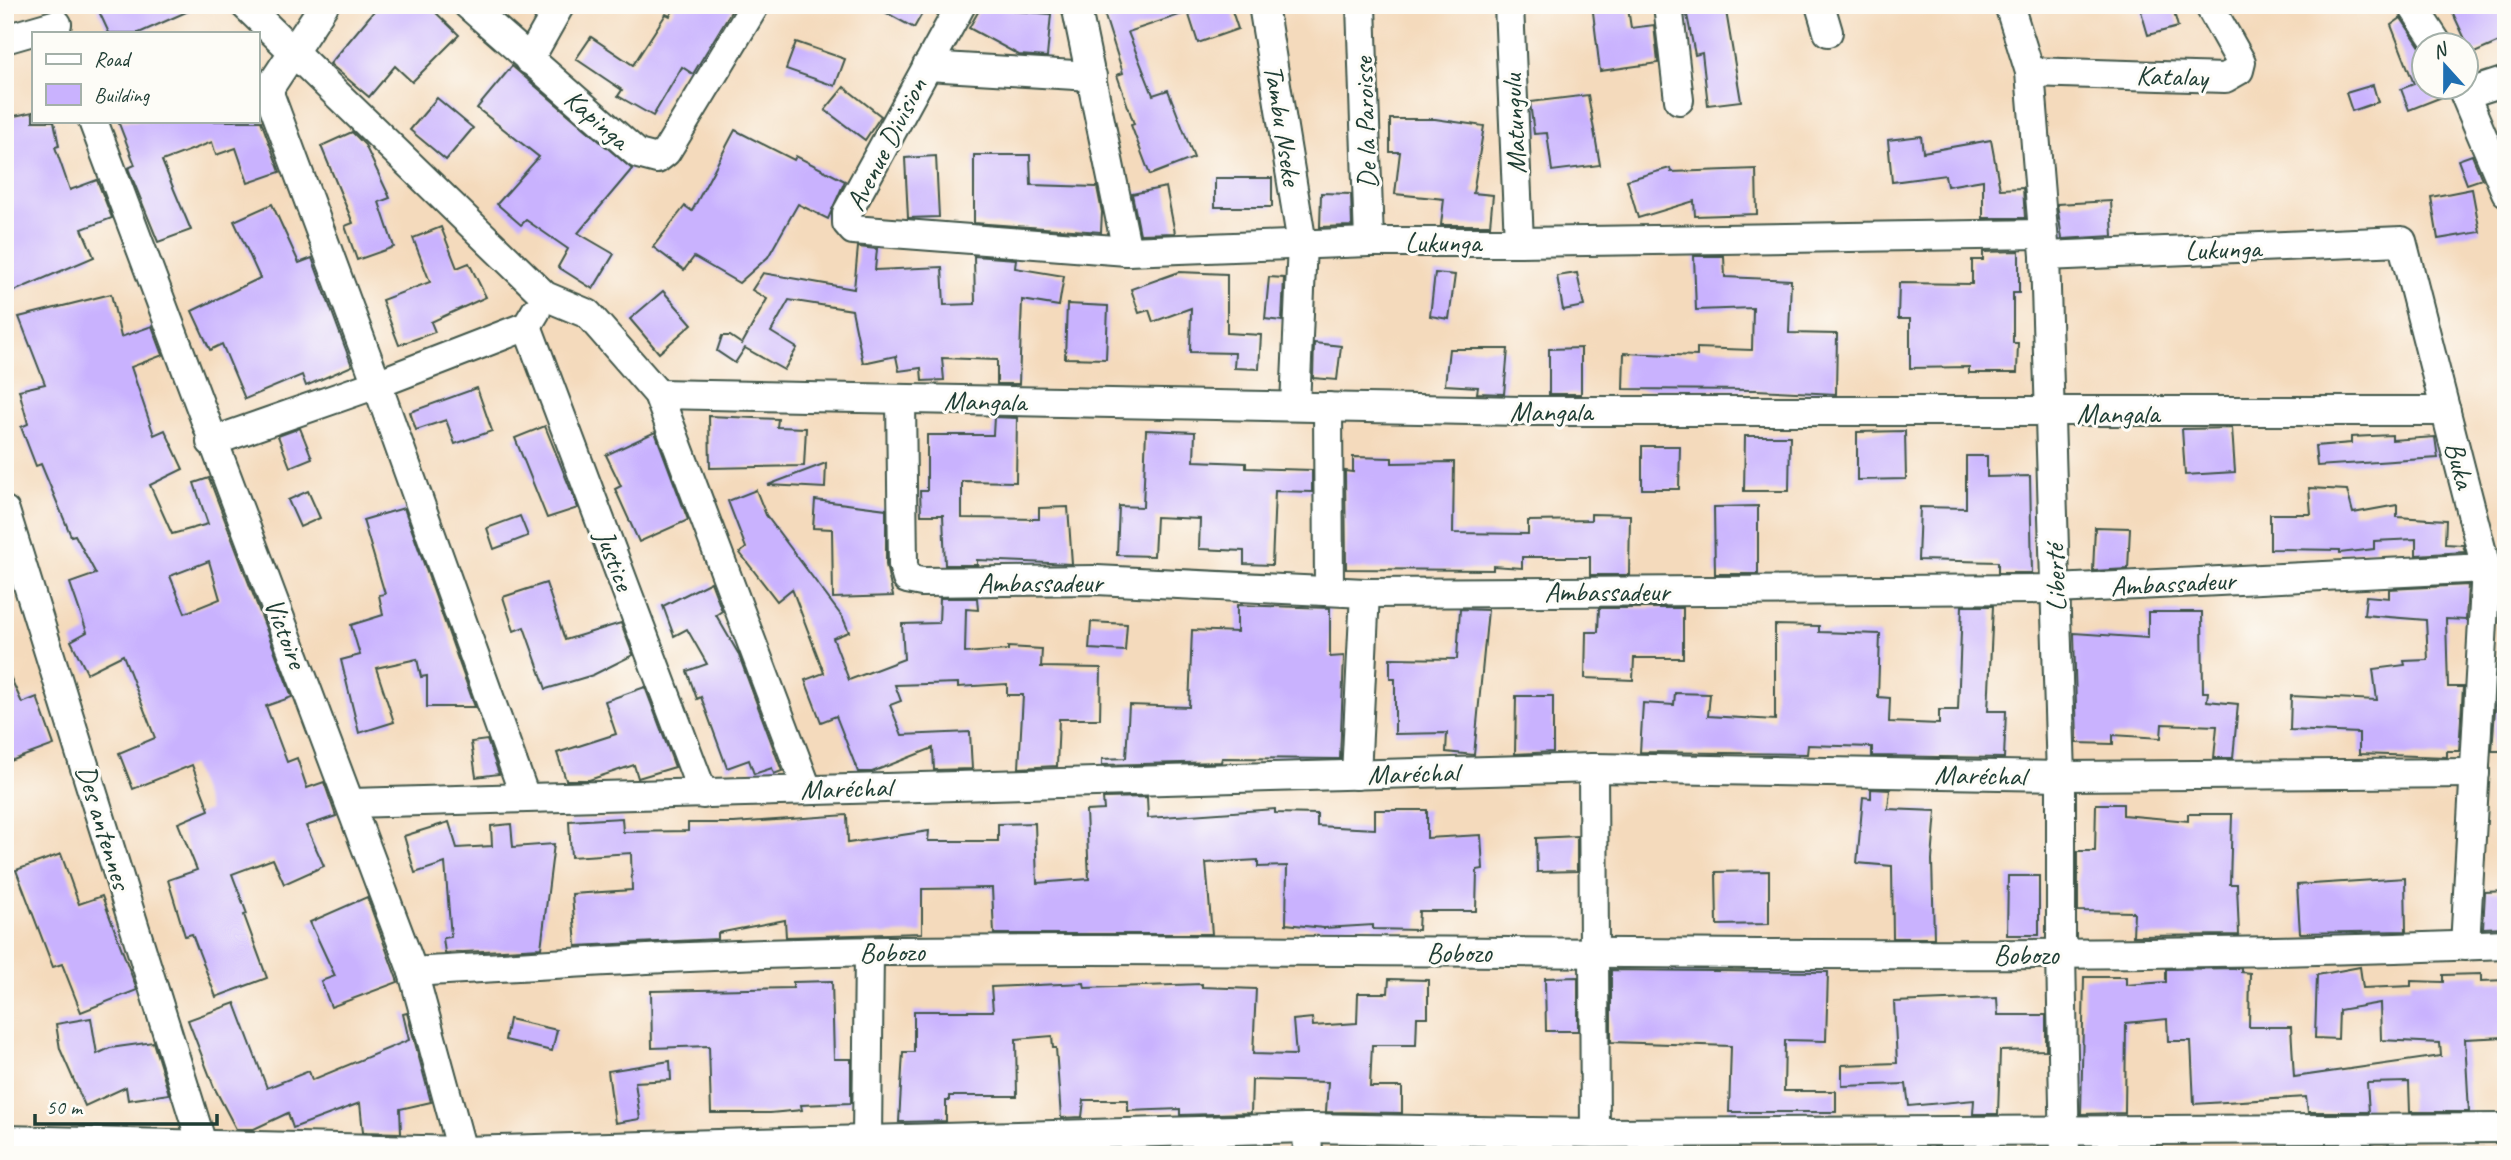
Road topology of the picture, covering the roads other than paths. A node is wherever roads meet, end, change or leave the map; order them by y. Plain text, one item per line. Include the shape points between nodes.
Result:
1 (244, 5) edge
2 (324, 5) edge
3 (468, 5) edge
4 (559, 5) edge
5 (755, 5) edge
6 (961, 5) edge
7 (1076, 5) edge
8 (1263, 5) edge
9 (1361, 5) edge
10 (1509, 5) edge
11 (1668, 5) edge
12 (2009, 5) edge
13 (2209, 5) edge
14 (2412, 5) edge
15 (56, 21) edge
16 (2430, 32) edge
17 (5, 39) edge
18 (291, 53) junction
19 (529, 60) junction
20 (927, 66) junction
21 (2030, 72) junction
22 (1092, 76) junction
23 (2506, 80) edge
24 (2480, 87) edge
25 (1679, 100) dead end
26 (2469, 102) edge
27 (93, 122) edge
28 (2506, 192) edge
29 (847, 223) joint
30 (2402, 241) joint
31 (1369, 242) junction
32 (1520, 242) junction
33 (1302, 244) junction
34 (2044, 245) junction
35 (1127, 251) junction
36 (545, 296) junction
37 (527, 326) junction
38 (377, 384) junction
39 (657, 394) junction
40 (901, 400) junction
41 (1295, 406) junction
42 (1328, 407) junction
43 (2446, 411) junction
44 (2049, 414) junction
45 (211, 442) junction
46 (5, 511) edge
47 (2486, 568) junction
48 (2056, 589) junction
49 (1329, 590) junction
50 (1365, 593) junction
51 (1593, 768) junction
52 (2475, 772) junction
53 (1356, 775) junction
54 (2062, 776) junction
55 (807, 789) junction
56 (703, 794) junction
57 (525, 797) junction
58 (352, 803) junction
59 (2506, 944) edge
60 (2465, 946) junction
61 (869, 952) junction
62 (1594, 952) junction
63 (2061, 954) junction
64 (413, 972) junction
65 (2506, 1128) edge
66 (1595, 1133) junction
67 (867, 1138) junction
68 (5, 1140) edge
69 (1308, 1142) edge
70 (202, 1144) junction
71 (2064, 1144) edge
72 (976, 1145) edge
73 (462, 1151) junction
74 (500, 1152) edge

1 - 18 street
2 - 18 street
3 - 19 street, Kapinga
4 - 19 street
5 - 19 street, Kapinga via 666,152 657,159 638,154
6 - 20 street, Avenue Division
7 - 22 street
8 - 33 street, Tambu Nseke
9 - 31 street, De la Paroisse
10 - 32 street, Matungulu
11 - 25 street
12 - 21 street, Liberté
13 - 21 street, Katalay via 2241,62 2239,70 2225,78
14 - 16 street
15 - 17 street
18 - 36 street
18 - 38 street via 270,87 270,96
20 - 22 street, Avenue Division
20 - 29 street, Avenue Division via 847,213
21 - 34 street, Liberté
22 - 35 street
23 - 24 street
26 - 28 street
27 - 45 street, Victoire
29 - 35 street, Lukunga via 853,230
30 - 34 street, Lukunga
30 - 43 street, Buka
31 - 32 street, Lukunga
31 - 33 street, Lukunga
32 - 34 street, Lukunga
33 - 35 street, Lukunga
33 - 41 street, Tambu Nseke
34 - 44 street, Liberté
36 - 37 street
36 - 39 street via 588,314
37 - 38 street
37 - 56 street, Justice
38 - 45 street
38 - 57 street
39 - 40 street, Mangala
39 - 55 street
40 - 41 street, Mangala
40 - 49 street, Ambassadeur via 903,565 907,579 1096,580
41 - 42 street, Mangala
42 - 44 street, Mangala
42 - 49 street
43 - 44 street, Mangala
43 - 47 street, Buka
44 - 48 street, Liberté
45 - 58 street, Victoire
46 - 70 street, Des antennes
47 - 48 street, Ambassadeur
47 - 52 street, Buka
48 - 50 street, Ambassadeur
48 - 54 street, Liberté
49 - 50 street, Ambassadeur
50 - 53 street
51 - 53 street, Maréchal
51 - 54 street, Maréchal
51 - 62 street
52 - 54 street, Maréchal
52 - 60 street, Buka
53 - 55 street, Maréchal
54 - 63 street, Liberté
55 - 56 street, Maréchal
56 - 57 street, Maréchal
57 - 58 street, Maréchal
58 - 64 street, Victoire
59 - 60 street, Bobozo
60 - 63 street, Bobozo
61 - 62 street, Bobozo
61 - 64 street, Bobozo
61 - 67 street
62 - 63 street, Bobozo
62 - 66 street
63 - 71 street, Liberté
64 - 73 street, Victoire
65 - 71 street
66 - 69 street
66 - 71 street
67 - 72 street
67 - 74 street
68 - 70 street
69 - 72 street
70 - 73 street
73 - 74 street

